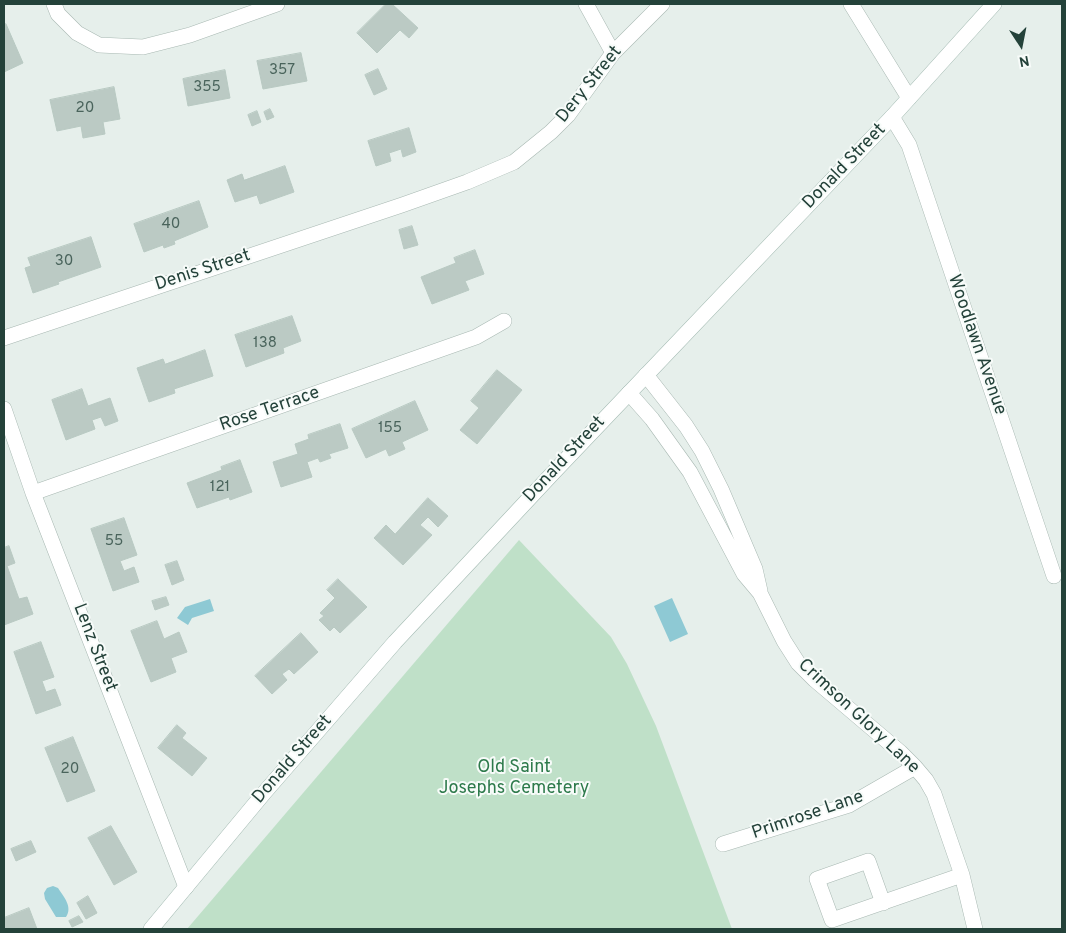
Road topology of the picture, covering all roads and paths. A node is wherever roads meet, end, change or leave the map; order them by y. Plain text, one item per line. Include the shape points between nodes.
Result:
1 (54, 4) edge
2 (277, 4) edge
3 (586, 4) edge
4 (662, 4) edge
5 (851, 4) edge
6 (994, 4) edge
7 (613, 53) junction
8 (909, 98) junction
9 (892, 117) junction
10 (402, 205) joint
11 (504, 321) dead end
12 (4, 338) edge
13 (646, 375) junction
14 (629, 393) junction
15 (4, 409) edge
16 (33, 493) junction
17 (1054, 576) dead end
18 (760, 593) junction
19 (916, 767) junction
20 (723, 844) dead end
21 (962, 875) junction
22 (186, 887) junction
23 (882, 902) junction
24 (151, 929) edge
25 (975, 929) edge

1 - 2 street via 58,14 78,33 99,45 143,47 190,35
3 - 7 street
4 - 7 street, Dery Street
5 - 8 street
6 - 8 street, Donald Street
7 - 10 street, Dery Street via 568,115 514,162
8 - 9 street, Donald Street
9 - 13 street, Donald Street
9 - 17 street, Woodlawn Avenue via 910,145
10 - 12 street, Denis Street
11 - 16 street, Rose Terrace via 476,337
13 - 14 street, Donald Street
13 - 18 street, Crimson Glory Lane via 702,451 751,560
14 - 18 street, Crimson Glory Lane via 657,425 690,472 744,574
14 - 22 street, Donald Street via 395,642
15 - 16 street, Lenz Street
16 - 22 street, Lenz Street
18 - 19 street, Crimson Glory Lane via 784,641 806,672
19 - 20 street, Primrose Lane via 849,805
19 - 21 street, Crimson Glory Lane via 934,794
21 - 23 street
21 - 25 street, Crimson Glory Lane
22 - 24 street, Donald Street
23 - 23 street via 832,920 817,879 868,861

